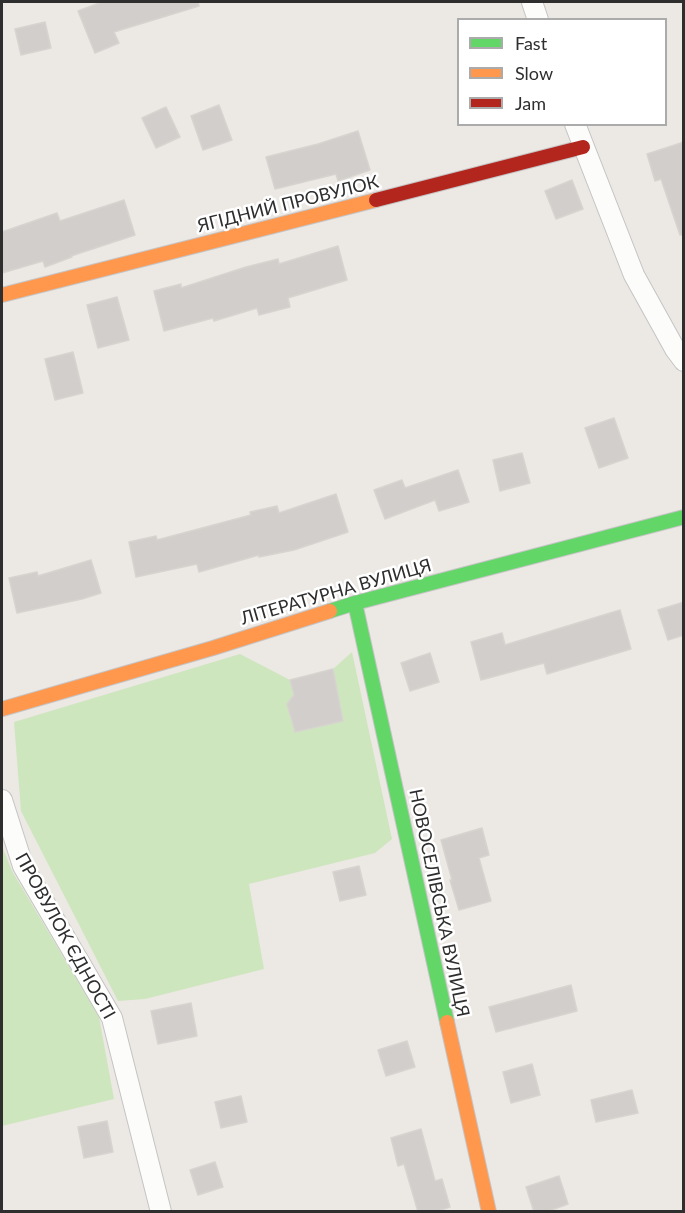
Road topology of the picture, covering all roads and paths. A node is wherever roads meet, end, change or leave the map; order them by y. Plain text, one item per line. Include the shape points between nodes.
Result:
1 (532, 2) edge
2 (537, 18) edge
3 (576, 126) edge
4 (583, 147) junction
5 (2, 295) edge
6 (684, 361) edge
7 (684, 518) edge
8 (355, 603) junction
9 (2, 709) edge
10 (2, 800) edge
11 (161, 1212) edge
12 (489, 1212) edge

1 - 2 street
3 - 4 street
4 - 5 street, ЯГІДНИЙ ПРОВУЛОК
4 - 6 street via 634,275
7 - 8 street, ЛІТЕРАТУРНА ВУЛИЦЯ
8 - 9 street, ЛІТЕРАТУРНА ВУЛИЦЯ
8 - 12 street, НОВОСЕЛІВСЬКА ВУЛИЦЯ
10 - 11 street, ПРОВУЛОК ЄДНОСТІ via 23,866 112,1018

